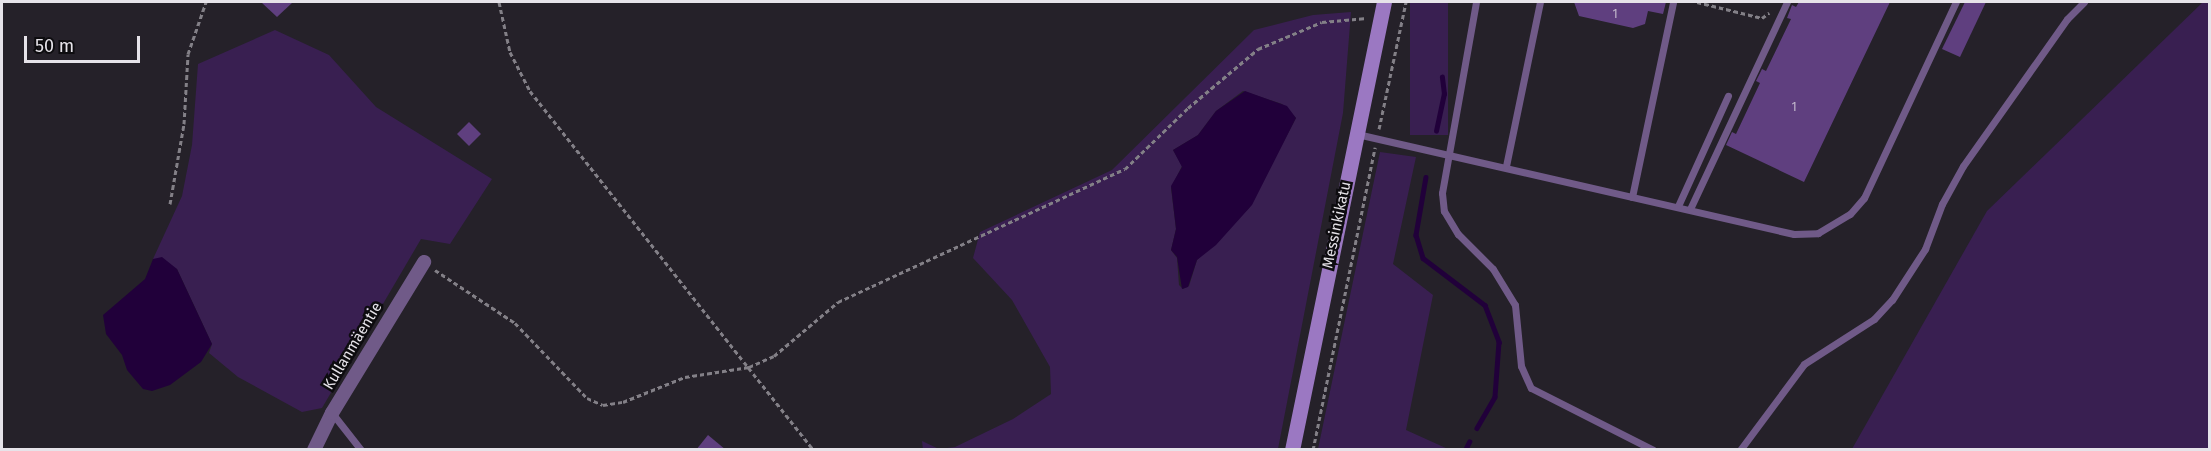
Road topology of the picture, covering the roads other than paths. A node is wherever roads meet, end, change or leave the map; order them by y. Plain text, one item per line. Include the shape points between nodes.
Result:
1 (1476, 2) edge
2 (1540, 2) edge
3 (1673, 2) edge
4 (1787, 2) edge
5 (1956, 2) edge
6 (2084, 2) edge
7 (1382, 9) edge
8 (1728, 96) dead end
9 (1356, 134) junction
10 (1450, 155) junction
11 (1506, 166) junction
12 (1632, 197) junction
13 (1678, 206) junction
14 (1690, 209) junction
15 (424, 262) road end
16 (332, 413) junction
17 (314, 450) edge
18 (361, 450) edge
19 (1292, 450) edge
20 (1653, 450) edge
21 (1740, 450) edge

1 - 10 lane
2 - 11 lane
3 - 12 lane
4 - 14 lane
5 - 14 lane via 1864,198 1850,214 1818,233 1794,234
6 - 21 lane via 2067,19 1963,166 1924,249 1892,300 1874,319 1804,364
7 - 9 street, Messinkikatu
8 - 13 lane
9 - 10 lane
9 - 19 street, Messinkikatu
10 - 11 lane
10 - 20 lane via 1442,193 1444,211 1458,234 1493,269 1515,305 1525,380 1540,395
11 - 12 lane
12 - 13 lane
13 - 14 lane
15 - 16 street, Kullanmäentie
16 - 17 street, Kullanmäentie
16 - 18 lane

